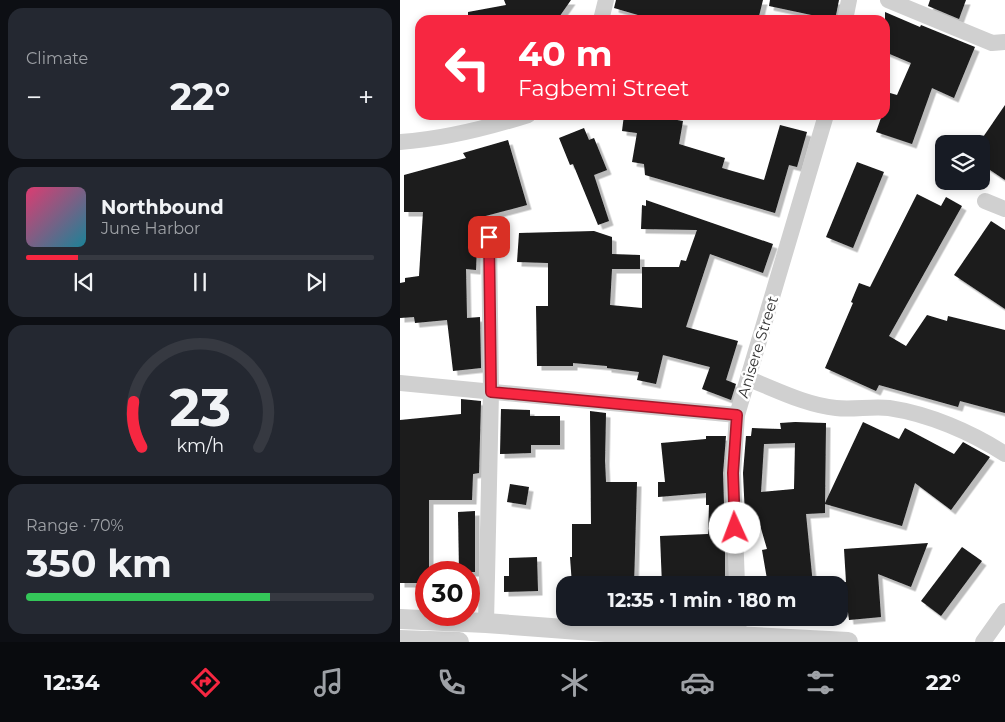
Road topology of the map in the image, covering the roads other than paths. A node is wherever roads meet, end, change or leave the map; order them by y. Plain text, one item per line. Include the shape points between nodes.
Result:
1 (606, 0) edge
2 (849, 0) edge
3 (888, 0) edge
4 (602, 15) edge
5 (846, 15) edge
6 (1005, 42) edge
7 (514, 120) edge
8 (825, 120) edge
9 (400, 142) edge
10 (985, 201) dead end
11 (1005, 209) edge
12 (489, 237) dead end
13 (749, 379) junction
14 (400, 383) edge
15 (491, 392) junction
16 (737, 415) junction
17 (1005, 454) edge
18 (737, 576) edge
19 (1005, 611) edge
20 (400, 619) edge
21 (486, 623) junction
22 (738, 627) edge
23 (400, 640) edge
24 (459, 642) edge
25 (848, 642) edge
26 (983, 642) edge

1 - 4 street
2 - 5 street
3 - 6 street via 992,43
7 - 9 street via 429,140
8 - 13 street, Anisere Street
10 - 11 street
12 - 15 street
13 - 16 street, Anisere Street
13 - 17 street via 814,404 836,408 887,408 912,413 940,422
14 - 15 street
15 - 16 street
15 - 21 street
16 - 18 street, Anisere Street via 733,473
19 - 26 street
20 - 21 street
21 - 22 street via 644,635 714,635
22 - 25 street
23 - 24 street

